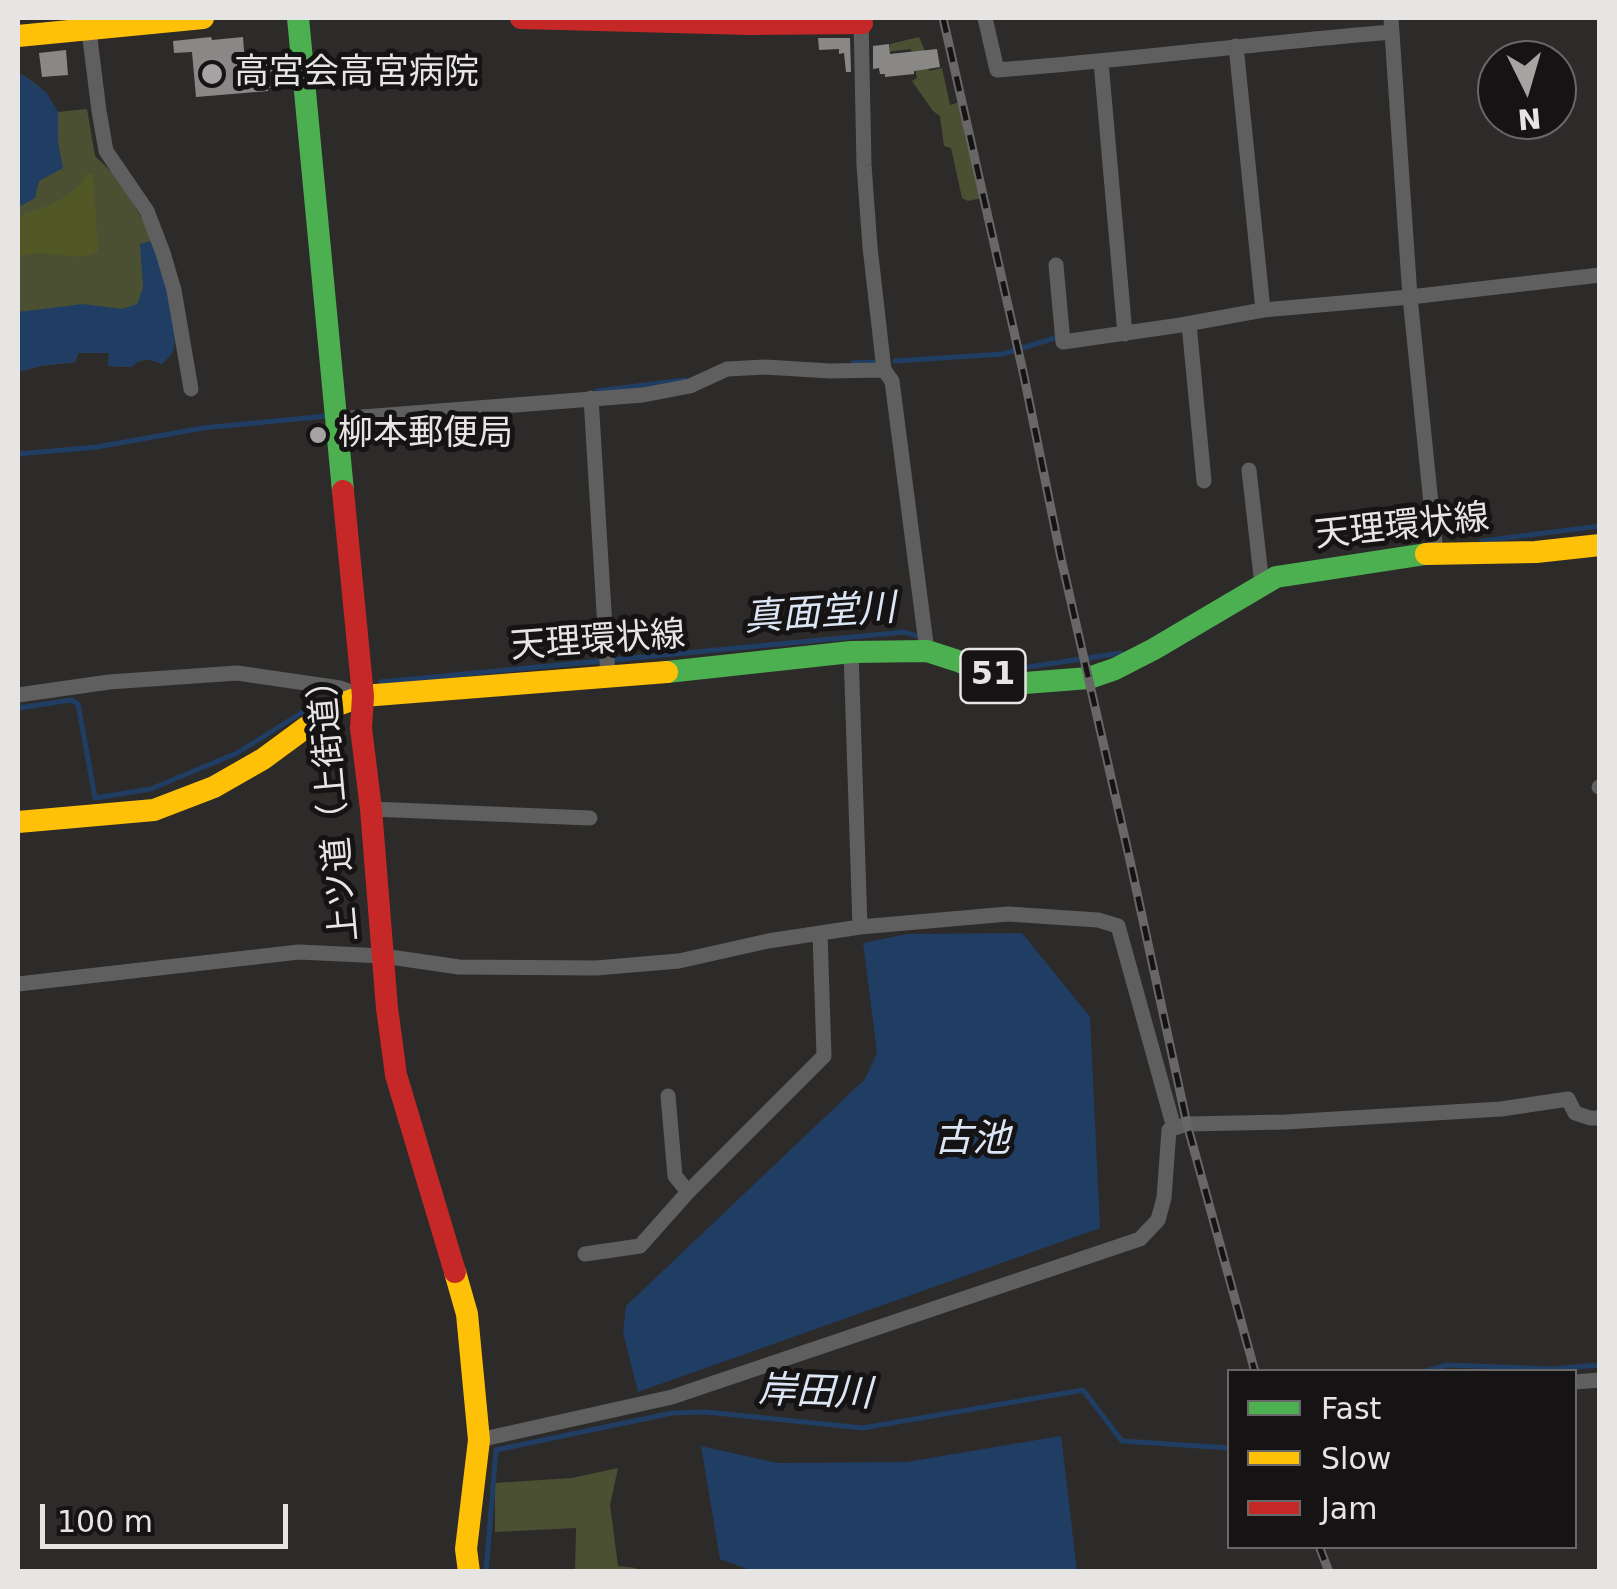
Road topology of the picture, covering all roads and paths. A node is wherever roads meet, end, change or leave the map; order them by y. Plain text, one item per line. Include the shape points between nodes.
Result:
1 (204, 18) edge
2 (298, 18) edge
3 (521, 18) edge
4 (985, 18) edge
5 (862, 20) edge
6 (1391, 25) edge
7 (89, 30) junction
8 (18, 36) edge
9 (1236, 46) junction
10 (1101, 62) junction
11 (1056, 265) dead end
12 (1600, 275) edge
13 (1410, 297) junction
14 (1263, 310) junction
15 (1189, 324) junction
16 (1125, 334) junction
17 (884, 370) junction
18 (191, 389) dead end
19 (590, 398) junction
20 (337, 419) junction
21 (1250, 470) dead end
22 (1204, 481) dead end
23 (1600, 545) edge
24 (1436, 553) junction
25 (1262, 585) junction
26 (851, 652) junction
27 (927, 652) junction
28 (608, 677) junction
29 (18, 695) edge
30 (362, 696) junction
31 (371, 809) junction
32 (590, 818) dead end
33 (18, 822) edge
34 (860, 927) junction
35 (820, 933) junction
36 (383, 956) junction
37 (18, 984) edge
38 (668, 1096) dead end
39 (1600, 1118) edge
40 (1174, 1128) junction
41 (688, 1192) junction
42 (586, 1254) dead end
43 (478, 1440) junction
44 (469, 1572) edge

1 - 7 main road
2 - 20 main road, 上ツ道（上街道）
3 - 5 main road
4 - 10 street via 997,70
5 - 17 street via 864,165
6 - 9 street
6 - 13 street
7 - 8 main road
7 - 18 street via 106,152 147,211 163,253
9 - 10 street
9 - 14 street
10 - 16 street
11 - 16 street via 1063,342
12 - 13 street
13 - 14 street
13 - 24 street
14 - 15 street
15 - 16 street
15 - 22 street
17 - 19 street via 727,369 690,386
17 - 27 street via 892,381
19 - 20 street
19 - 28 street
20 - 30 main road, 上ツ道（上街道）
21 - 25 street
23 - 24 main road, 天理環状線 / 51
24 - 25 main road, 天理環状線 / 51 via 1276,577
25 - 27 main road, 天理環状線 / 51 via 1154,650 1088,678 1012,684
26 - 27 main road, 天理環状線 / 51
26 - 28 main road, 天理環状線 / 51
26 - 34 street
28 - 30 main road, 天理環状線 / 51
29 - 30 street via 237,672
30 - 31 main road, 上ツ道（上街道）
30 - 33 main road, 天理環状線 / 51 via 335,706 214,787 154,810
31 - 32 street
31 - 36 main road, 上ツ道（上街道）
34 - 35 street
34 - 40 street via 1008,914 1118,926
35 - 36 street via 679,961 596,968 459,967
35 - 41 street via 824,1056
36 - 37 street via 299,952
36 - 43 main road, 上ツ道（上街道） via 396,1075 467,1314
38 - 41 street via 675,1176
39 - 40 street via 1574,1114 1568,1098 1501,1109
40 - 43 street via 1158,1220 1140,1239 672,1397
41 - 42 street via 640,1246
43 - 44 main road, 上ツ道（上街道）

